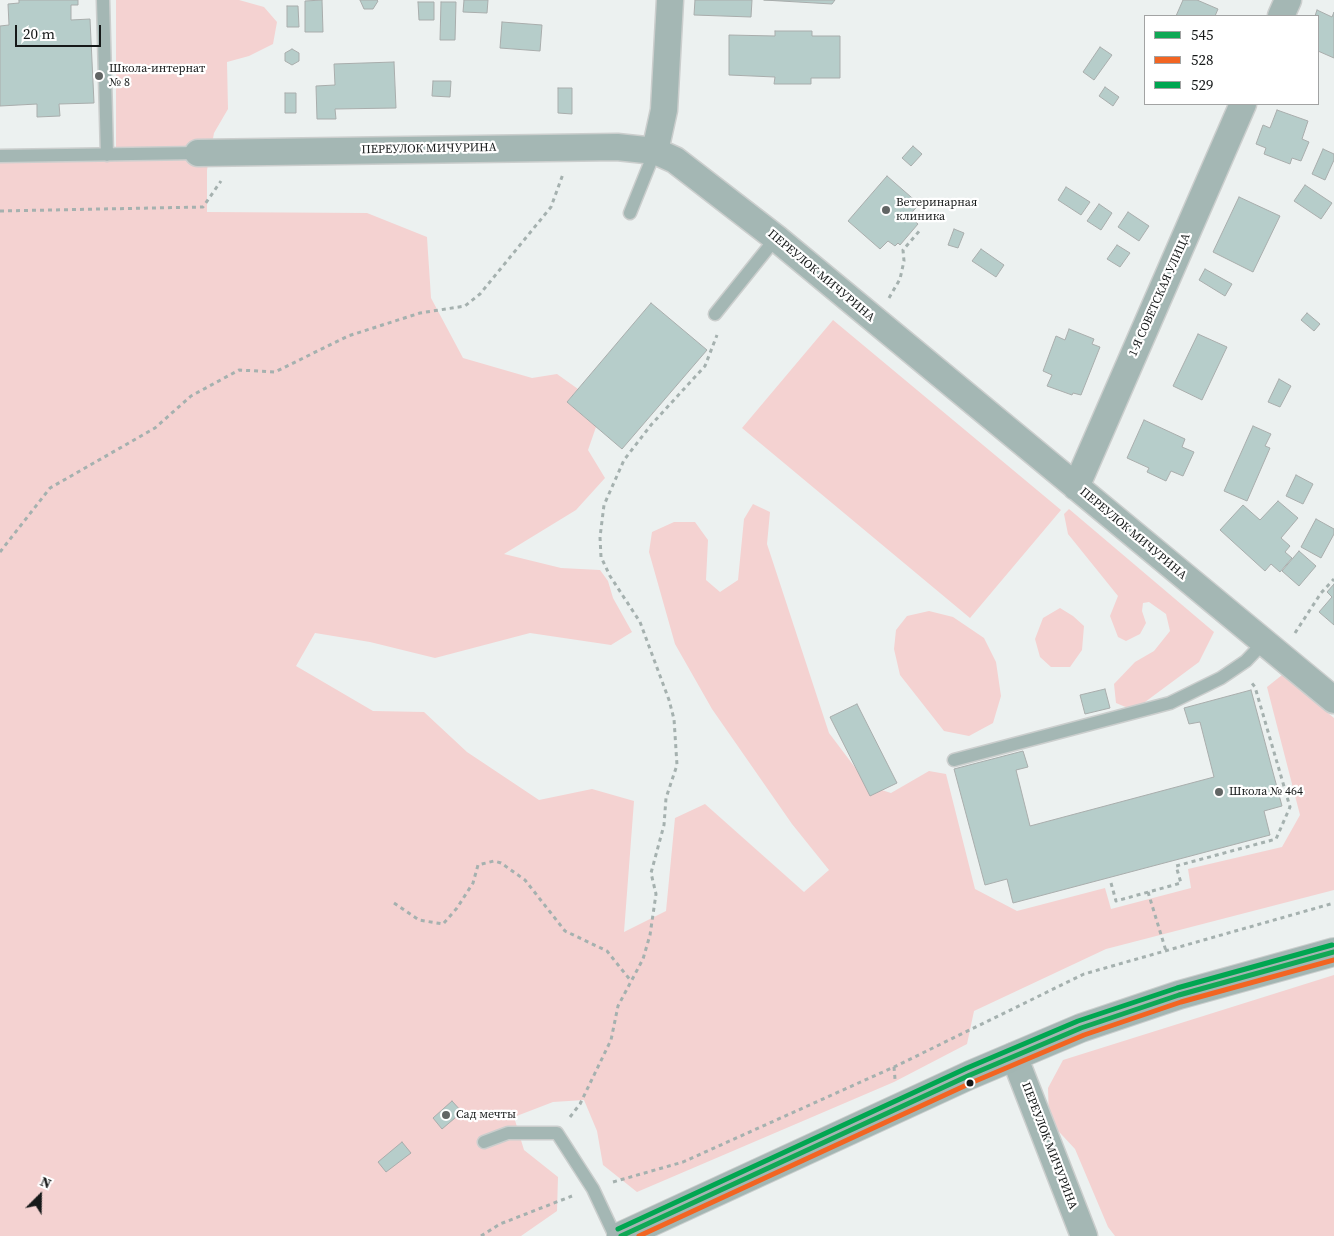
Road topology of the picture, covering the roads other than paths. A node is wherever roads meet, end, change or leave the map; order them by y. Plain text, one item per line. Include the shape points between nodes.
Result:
1 (103, 0) edge
2 (670, 0) edge
3 (1288, 0) edge
4 (1281, 15) edge
5 (1243, 105) edge
6 (655, 151) junction
7 (198, 153) joint
8 (107, 155) junction
9 (0, 156) edge
10 (630, 213) dead end
11 (776, 238) junction
12 (715, 314) road end
13 (1076, 487) junction
14 (1264, 642) junction
15 (1334, 700) edge
16 (954, 760) dead end
17 (1334, 952) edge
18 (1014, 1056) junction
19 (484, 1142) dead end
20 (615, 1236) edge
21 (621, 1236) edge
22 (1084, 1236) edge

1 - 8 lane
2 - 6 street via 664,110
3 - 4 street
5 - 13 street, 1-Я СОВЕТСКАЯ УЛИЦА
6 - 7 street, ПЕРЕУЛОК МИЧУРИНА via 617,146
6 - 10 lane
6 - 11 street, ПЕРЕУЛОК МИЧУРИНА via 692,172
7 - 8 lane
8 - 9 lane
11 - 12 lane
11 - 13 street, ПЕРЕУЛОК МИЧУРИНА
13 - 14 street, ПЕРЕУЛОК МИЧУРИНА
14 - 15 street, ПЕРЕУЛОК МИЧУРИНА
14 - 16 lane via 1221,678 1170,703
17 - 18 main road via 1170,998 1081,1028
18 - 21 main road
18 - 22 street, ПЕРЕУЛОК МИЧУРИНА
19 - 20 lane via 508,1133 557,1133 592,1188

